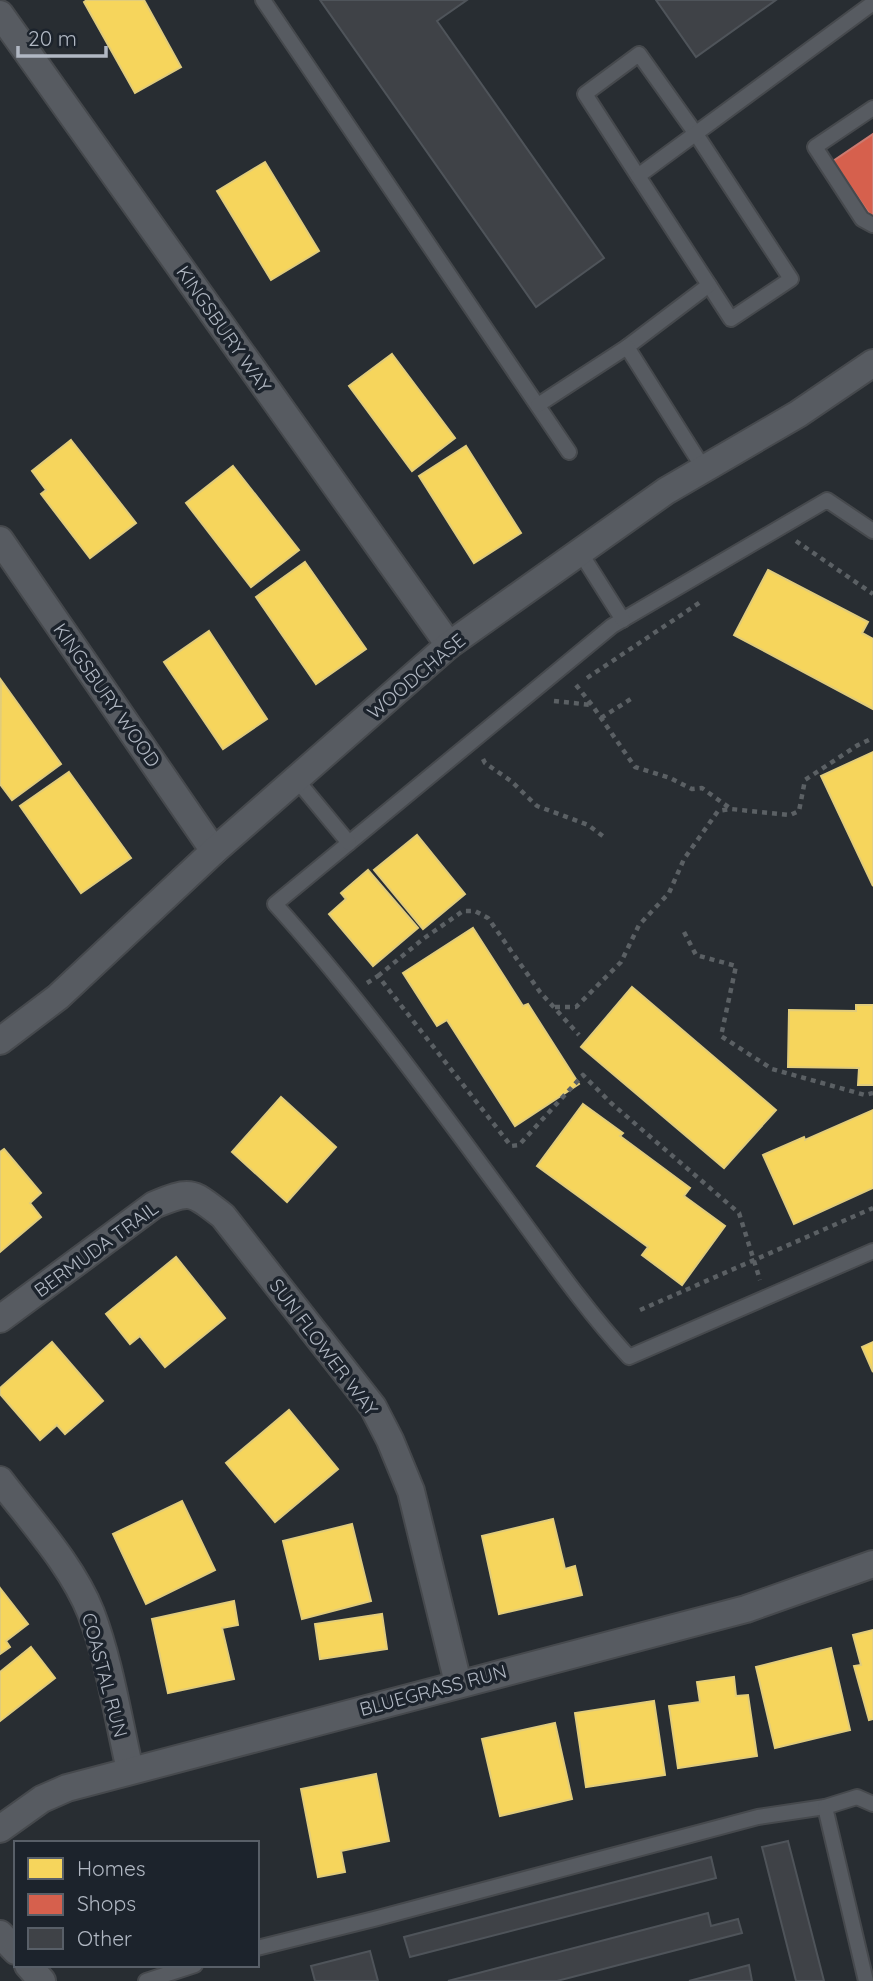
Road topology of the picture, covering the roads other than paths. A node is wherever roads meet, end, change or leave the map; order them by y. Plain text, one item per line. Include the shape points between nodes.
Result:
1 (263, 0) edge
2 (873, 4) edge
3 (0, 14) edge
4 (873, 108) edge
5 (696, 134) junction
6 (638, 176) junction
7 (873, 225) edge
8 (709, 285) junction
9 (627, 347) junction
10 (873, 363) edge
11 (538, 405) junction
12 (569, 452) dead end
13 (704, 469) junction
14 (873, 531) edge
15 (0, 540) edge
16 (580, 552) junction
17 (623, 620) junction
18 (449, 645) junction
19 (296, 779) junction
20 (349, 842) junction
21 (214, 851) junction
22 (0, 1041) edge
23 (197, 1196) joint
24 (873, 1251) edge
25 (0, 1319) edge
26 (0, 1480) edge
27 (873, 1564) edge
28 (458, 1683) junction
29 (130, 1770) junction
30 (873, 1804) edge
31 (825, 1807) junction
32 (0, 1829) edge
33 (0, 1934) edge
34 (259, 1948) edge
35 (14, 1949) edge
36 (30, 1967) edge
37 (189, 1967) edge
38 (42, 1981) edge
39 (146, 1981) edge
40 (866, 1981) edge

1 - 11 lane
2 - 5 lane
3 - 18 street, KINGSBURY WAY
4 - 7 lane via 815,147 862,219
5 - 6 lane
5 - 6 lane via 639,54 585,94
5 - 8 lane via 791,279 731,319
6 - 8 lane
8 - 9 lane
9 - 11 lane
9 - 13 lane
10 - 13 street, WOODCHASE
11 - 12 lane
13 - 16 street, WOODCHASE
14 - 17 lane via 827,500
15 - 21 street, KINGSBURY WOOD
16 - 17 lane
16 - 18 street, WOODCHASE
17 - 20 lane
18 - 19 street, WOODCHASE
19 - 20 lane
19 - 21 street, WOODCHASE
20 - 24 lane via 275,904 320,953 602,1328 629,1357
21 - 22 street, WOODCHASE via 58,997
23 - 25 street, BERMUDA TRAIL via 181,1194 155,1205
23 - 28 street, SUN FLOWER WAY via 223,1216 373,1407 411,1491
26 - 29 street, COASTAL RUN via 59,1556 90,1610
27 - 28 street, BLUEGRASS RUN via 746,1609
28 - 29 street, BLUEGRASS RUN
29 - 32 street, BLUEGRASS RUN via 66,1788
30 - 31 lane via 857,1797
31 - 34 lane via 758,1817
31 - 40 lane
33 - 35 street
36 - 38 street
37 - 39 lane

